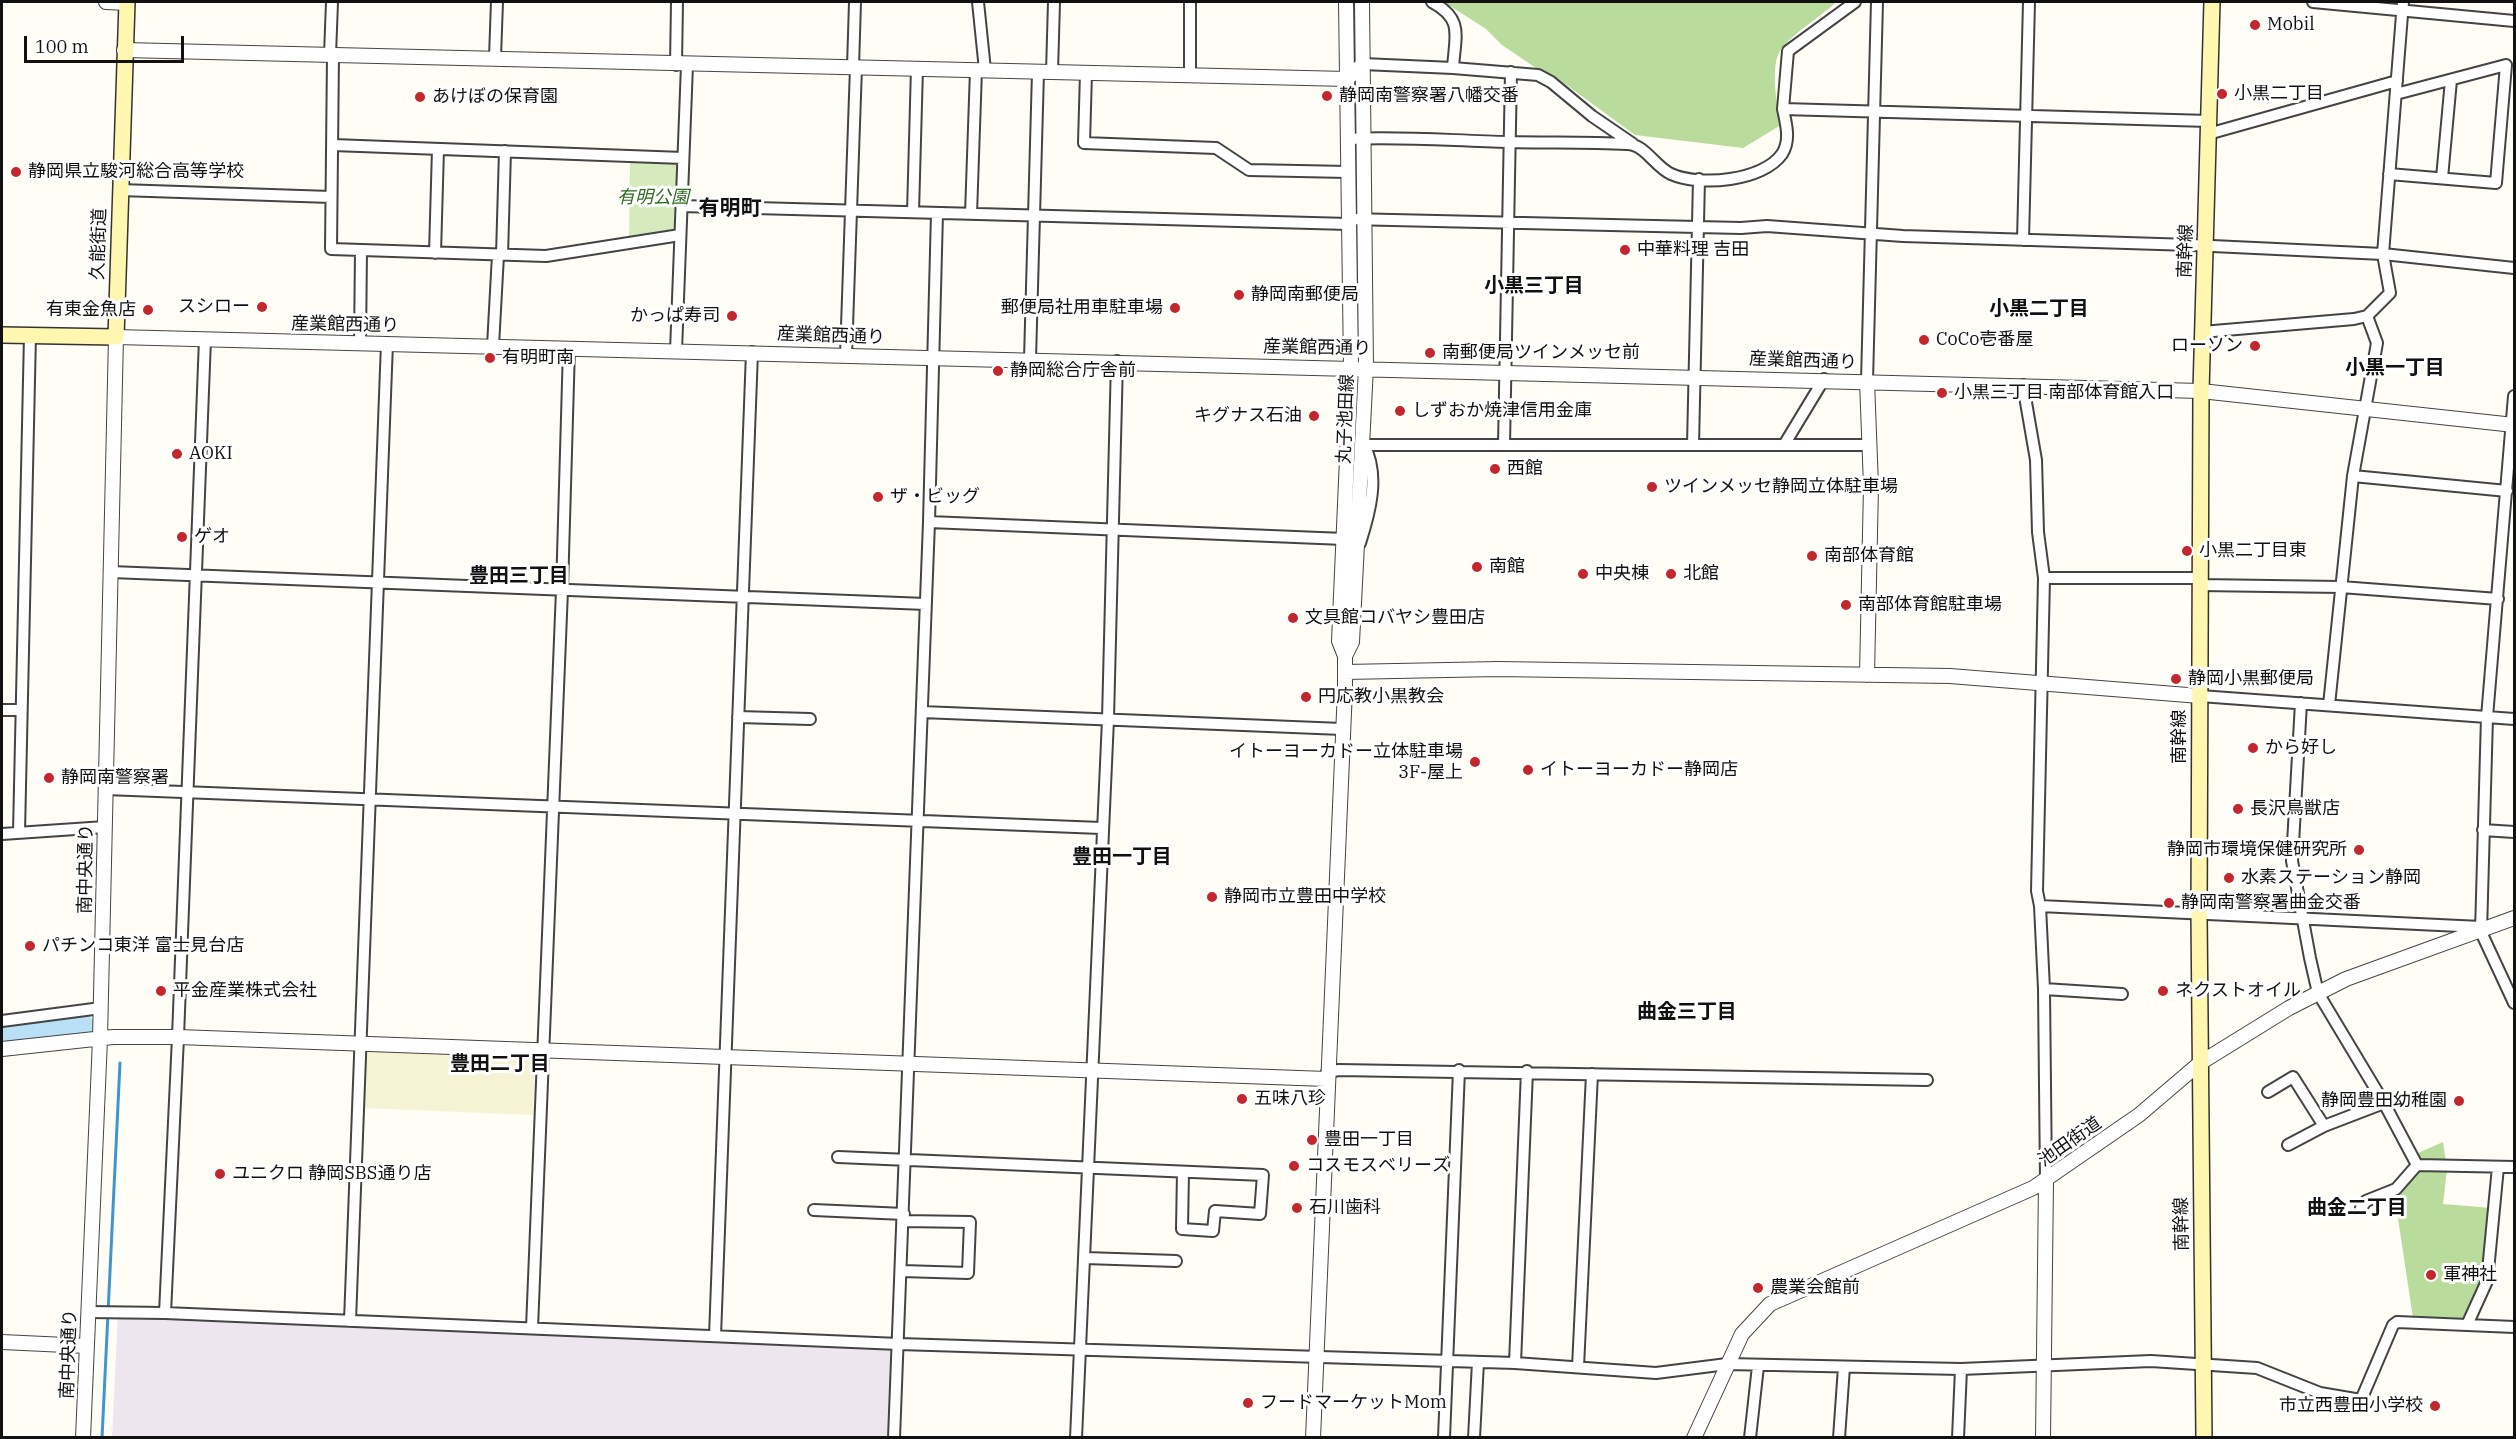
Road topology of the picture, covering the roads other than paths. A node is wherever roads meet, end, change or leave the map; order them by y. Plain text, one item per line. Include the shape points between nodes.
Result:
1 (106, 2) edge
2 (127, 2) edge
3 (332, 2) edge
4 (497, 2) edge
5 (677, 2) edge
6 (855, 2) edge
7 (978, 2) edge
8 (1054, 2) edge
9 (1190, 2) edge
10 (1346, 2) edge
11 (1362, 2) edge
12 (1432, 2) edge
13 (1855, 2) edge
14 (1877, 2) edge
15 (2029, 2) edge
16 (2212, 2) edge
17 (2313, 2) edge
18 (2402, 6) edge
19 (2514, 21) edge
20 (124, 50) junction
21 (332, 55) junction
22 (495, 57) junction
23 (1363, 64) junction
24 (681, 65) junction
25 (854, 67) junction
26 (917, 68) junction
27 (1453, 68) junction
28 (980, 70) junction
29 (1038, 72) junction
30 (1052, 72) junction
31 (1511, 72) junction
32 (1086, 73) junction
33 (1190, 76) junction
34 (1347, 79) junction
35 (2451, 80) junction
36 (2397, 81) junction
37 (2396, 94) junction
38 (1783, 109) junction
39 (1875, 111) junction
40 (2026, 115) junction
41 (2209, 128) junction
42 (1364, 138) junction
43 (1348, 139) junction
44 (1511, 142) junction
45 (1633, 144) junction
46 (333, 145) junction
47 (438, 149) junction
48 (505, 151) junction
49 (683, 158) junction
50 (1348, 172) junction
51 (2389, 174) junction
52 (2442, 178) junction
53 (1699, 179) junction
54 (120, 190) junction
55 (331, 197) junction
56 (681, 207) junction
57 (851, 210) junction
58 (913, 212) junction
59 (937, 213) junction
60 (971, 214) junction
61 (1035, 216) junction
62 (1370, 219) junction
63 (1349, 221) junction
64 (1510, 225) junction
65 (1698, 227) junction
66 (1872, 233) junction
67 (680, 235) junction
68 (2023, 240) junction
69 (2205, 246) junction
70 (361, 250) junction
71 (435, 253) junction
72 (2383, 254) junction
73 (500, 255) junction
74 (2514, 268) edge
75 (2367, 316) junction
76 (2202, 332) junction
77 (2, 335) edge
78 (30, 335) junction
79 (116, 337) junction
80 (205, 339) junction
81 (360, 344) junction
82 (387, 344) junction
83 (493, 346) junction
84 (569, 348) junction
85 (676, 351) junction
86 (752, 352) junction
87 (846, 355) junction
88 (934, 358) junction
89 (1030, 359) junction
90 (1117, 361) junction
91 (1351, 367) junction
92 (1366, 367) junction
93 (1506, 371) junction
94 (1693, 376) junction
95 (1824, 379) junction
96 (1867, 381) junction
97 (2023, 385) junction
98 (2201, 391) junction
99 (2514, 396) edge
100 (2365, 406) junction
101 (2513, 425) edge
102 (1364, 445) junction
103 (1504, 445) junction
104 (1693, 445) junction
105 (1784, 445) junction
106 (1868, 445) junction
107 (2353, 476) junction
108 (2507, 491) junction
109 (929, 522) junction
110 (1114, 530) junction
111 (1351, 539) junction
112 (1356, 556) junction
113 (111, 572) junction
114 (195, 576) junction
115 (2044, 578) junction
116 (2200, 581) junction
117 (378, 582) junction
118 (2341, 587) junction
119 (562, 590) junction
120 (744, 597) junction
121 (2498, 599) junction
122 (926, 604) junction
123 (1345, 656) junction
124 (1345, 672) junction
125 (1867, 675) junction
126 (2040, 682) junction
127 (2200, 696) junction
128 (2301, 703) junction
129 (2329, 705) junction
130 (2, 710) edge
131 (21, 710) junction
132 (922, 712) junction
133 (738, 717) junction
134 (2487, 717) junction
135 (810, 719) dead end
136 (1108, 719) junction
137 (2514, 719) edge
138 (1342, 729) junction
139 (106, 789) junction
140 (186, 792) junction
141 (370, 798) junction
142 (553, 805) junction
143 (735, 814) junction
144 (917, 821) junction
145 (105, 827) junction
146 (1101, 828) junction
147 (2483, 830) junction
148 (19, 832) junction
149 (2514, 832) edge
150 (2, 834) edge
151 (2040, 906) junction
152 (2199, 915) junction
153 (2514, 918) edge
154 (2303, 920) junction
155 (2481, 930) junction
156 (2044, 989) junction
157 (2318, 993) junction
158 (2122, 994) dead end
159 (2514, 1003) edge
160 (101, 1008) junction
161 (2, 1021) edge
162 (178, 1037) junction
163 (100, 1039) junction
164 (359, 1042) junction
165 (2, 1049) edge
166 (543, 1049) junction
167 (725, 1057) junction
168 (2200, 1063) junction
169 (909, 1064) junction
170 (1091, 1070) junction
171 (1458, 1070) junction
172 (1527, 1071) junction
173 (1592, 1074) junction
174 (1326, 1076) junction
175 (1927, 1080) dead end
176 (2268, 1092) dead end
177 (2384, 1103) junction
178 (2324, 1126) junction
179 (2288, 1145) dead end
180 (838, 1157) dead end
181 (906, 1159) junction
182 (2417, 1165) junction
183 (1088, 1167) junction
184 (2498, 1167) junction
185 (2514, 1167) edge
186 (1183, 1172) junction
187 (2046, 1181) junction
188 (2361, 1208) dead end
189 (814, 1210) dead end
190 (904, 1217) junction
191 (1085, 1258) junction
192 (1176, 1261) dead end
193 (902, 1271) junction
194 (88, 1312) junction
195 (165, 1313) junction
196 (350, 1321) junction
197 (2467, 1325) junction
198 (2514, 1327) edge
199 (532, 1328) junction
200 (715, 1336) junction
201 (2, 1342) edge
202 (899, 1344) junction
203 (87, 1346) junction
204 (1082, 1349) junction
205 (1316, 1357) junction
206 (1448, 1360) junction
207 (1478, 1362) junction
208 (1515, 1363) junction
209 (1727, 1364) junction
210 (2045, 1364) junction
211 (1758, 1365) junction
212 (2203, 1365) junction
213 (1578, 1367) junction
214 (1844, 1367) junction
215 (1961, 1369) junction
216 (83, 1437) edge
217 (894, 1437) edge
218 (1076, 1437) edge
219 (1312, 1437) edge
220 (1444, 1437) edge
221 (1474, 1437) edge
222 (1694, 1437) edge
223 (1750, 1437) edge
224 (1839, 1437) edge
225 (1958, 1437) edge
226 (2043, 1437) edge
227 (2204, 1437) edge

1 - 2 street
2 - 20 main road, 久能街道
3 - 21 street
4 - 22 street
5 - 24 street
6 - 25 street
7 - 28 street
8 - 30 street
9 - 33 street
10 - 34 street, 丸子池田線
11 - 23 street, 丸子池田線
12 - 27 street via 1447,10 1456,24
13 - 38 street via 1788,51
14 - 39 street
15 - 40 street
16 - 41 main road, 南幹線
17 - 18 street
18 - 19 street
18 - 36 street
20 - 21 street
20 - 54 main road, 久能街道
21 - 22 street
21 - 46 street
22 - 24 street
23 - 27 street
23 - 34 street
23 - 42 street, 丸子池田線
24 - 25 street
24 - 49 street
25 - 26 street
25 - 57 street
26 - 28 street
26 - 58 street
27 - 31 street
28 - 29 street
28 - 60 street
29 - 30 street
29 - 61 street
30 - 32 street
31 - 44 street
31 - 45 street via 1538,75 1551,82
32 - 33 street
32 - 50 street via 1084,143 1216,148 1249,170
33 - 34 street
34 - 43 street, 丸子池田線
35 - 37 street
35 - 52 street
35 - 52 street via 2506,65 2496,183
36 - 37 street
36 - 41 street
37 - 51 street
38 - 39 street
38 - 53 street via 1785,145 1770,165 1761,172 1731,179
39 - 40 street
39 - 66 street
40 - 41 street
40 - 68 street
41 - 69 main road, 南幹線
42 - 43 street
42 - 44 street
42 - 62 street, 丸子池田線
43 - 50 street, 丸子池田線
44 - 45 street
44 - 64 street
45 - 53 street via 1671,174
46 - 47 street
46 - 55 street
47 - 48 street
47 - 71 street
48 - 49 street
48 - 73 street
49 - 56 street
50 - 63 street, 丸子池田線
51 - 52 street
51 - 72 street
53 - 65 street
54 - 55 street
54 - 79 main road, 久能街道
55 - 70 street via 331,249
56 - 57 street
56 - 67 street
57 - 58 street
57 - 87 street
58 - 59 street
59 - 60 street
59 - 88 street
60 - 61 street
61 - 63 street
61 - 89 street
62 - 63 street
62 - 64 street
62 - 92 street, 丸子池田線
63 - 91 street, 丸子池田線
64 - 65 street
64 - 93 street
65 - 66 street via 1767,226
65 - 94 street
66 - 68 street
66 - 96 street
67 - 73 street via 546,256
67 - 85 street
68 - 69 street
69 - 72 street
69 - 76 main road, 南幹線
70 - 71 street
70 - 81 street
71 - 73 street
72 - 74 street
72 - 75 street via 2391,293
73 - 83 street
75 - 76 street via 2329,323
75 - 100 street via 2378,343
76 - 98 main road, 南幹線
77 - 78 main road
78 - 79 main road
78 - 131 street
79 - 80 street, 産業館西通り
79 - 113 street, 南中央通り
80 - 81 street, 産業館西通り
80 - 114 street
81 - 82 street, 産業館西通り
82 - 83 street, 産業館西通り
82 - 117 street
83 - 84 street, 産業館西通り
84 - 85 street, 産業館西通り
84 - 119 street
85 - 86 street, 産業館西通り
86 - 87 street, 産業館西通り
86 - 120 street
87 - 88 street, 産業館西通り
88 - 89 street, 産業館西通り
88 - 109 street
89 - 90 street, 産業館西通り
90 - 91 street, 産業館西通り
90 - 110 street
91 - 92 street, 産業館西通り
91 - 111 street, 丸子池田線
92 - 93 street, 産業館西通り
92 - 102 street, 丸子池田線
93 - 94 street, 産業館西通り
93 - 103 street
94 - 95 street, 産業館西通り
94 - 104 street
95 - 96 street, 産業館西通り
95 - 105 street
96 - 97 street, 産業館西通り
96 - 106 street
97 - 98 street, 産業館西通り
97 - 115 street via 2036,460
98 - 100 street, 産業館西通り
98 - 116 main road, 南幹線
99 - 101 street
100 - 101 street, 産業館西通り
100 - 107 street
101 - 108 street
102 - 103 street
102 - 111 street, 丸子池田線
102 - 112 street via 1372,462 1371,495 1368,520
103 - 104 street
104 - 105 street
105 - 106 street
106 - 125 street via 1871,486
107 - 108 street
107 - 118 street
108 - 121 street
109 - 110 street
109 - 122 street
110 - 111 street
110 - 136 street
111 - 112 street, 丸子池田線
111 - 123 street, 丸子池田線 via 1339,641
112 - 123 street, 丸子池田線 via 1352,642
113 - 114 street
113 - 139 street, 南中央通り
114 - 117 street
114 - 140 street
115 - 116 street
115 - 126 street
116 - 118 street
116 - 127 main road, 南幹線
117 - 119 street
117 - 141 street
118 - 121 street
118 - 129 street
119 - 120 street
119 - 142 street
120 - 122 street
120 - 133 street
121 - 134 street
122 - 132 street
123 - 124 street, 丸子池田線
124 - 125 street via 1498,669
124 - 138 street, 丸子池田線
125 - 126 street
126 - 127 street
126 - 151 street
127 - 128 street
127 - 152 main road, 南幹線
128 - 129 street
128 - 154 street via 2292,861
129 - 134 street
130 - 131 street
131 - 148 street
132 - 136 street
132 - 144 street
133 - 135 street
133 - 143 street
134 - 137 street
134 - 147 street
136 - 138 street
136 - 146 street
138 - 174 street, 丸子池田線
139 - 140 street
139 - 145 street, 南中央通り
140 - 141 street
140 - 162 street
141 - 142 street
141 - 164 street
142 - 143 street
142 - 166 street
143 - 144 street
143 - 167 street
144 - 146 street
144 - 169 street
145 - 148 street
145 - 160 street, 南中央通り
146 - 170 street
147 - 149 street
147 - 155 street
148 - 150 street
151 - 152 street
151 - 156 street
152 - 154 street
152 - 168 main road, 南幹線
153 - 155 street, 池田街道
154 - 155 street
154 - 157 street
155 - 157 street, 池田街道
155 - 159 street
156 - 158 street
156 - 187 street
157 - 168 street, 池田街道 via 2258,1025
157 - 177 street
160 - 161 street
160 - 163 street, 南中央通り
162 - 163 street
162 - 164 street
162 - 195 street
163 - 165 street
163 - 194 street, 南中央通り
164 - 166 street
164 - 196 street
166 - 167 street
166 - 199 street
167 - 169 street
167 - 200 street
168 - 187 street, 池田街道 via 2139,1115
168 - 212 main road, 南幹線
169 - 170 street
169 - 181 street
170 - 174 street
170 - 183 street
171 - 172 street
171 - 174 street via 1339,1070
171 - 206 street
172 - 173 street
172 - 208 street
173 - 175 street
173 - 213 street
174 - 205 street, 丸子池田線
176 - 178 street via 2293,1077
177 - 178 street
177 - 182 street
178 - 179 street
180 - 181 street
181 - 183 street
181 - 190 street
182 - 184 street
182 - 188 street via 2396,1188 2366,1201
183 - 186 street
183 - 191 street
184 - 185 street
184 - 197 street via 2487,1281
186 - 186 street via 1182,1229 1213,1231 1215,1211 1260,1214 1263,1175
187 - 209 street, 池田街道 via 1770,1304 1748,1326
187 - 210 street
189 - 190 street
190 - 193 street
190 - 193 street via 970,1222 968,1273
191 - 192 street
191 - 204 street
193 - 202 street
194 - 195 street
194 - 203 street, 南中央通り
195 - 196 street
196 - 199 street
197 - 198 street
197 - 212 street via 2397,1322 2361,1400 2320,1393 2257,1368
199 - 200 street
200 - 202 street
201 - 203 street
202 - 204 street
202 - 217 street
203 - 216 street, 南中央通り
204 - 205 street
204 - 218 street
205 - 206 street
205 - 219 street, 丸子池田線
206 - 207 street
206 - 220 street
207 - 208 street
207 - 221 street
208 - 213 street
209 - 211 street
209 - 213 street via 1656,1373
209 - 222 street, 池田街道
210 - 212 street via 2151,1361
210 - 215 street
210 - 226 street
211 - 214 street
211 - 223 street
212 - 227 main road, 南幹線
214 - 215 street
214 - 224 street
215 - 225 street

